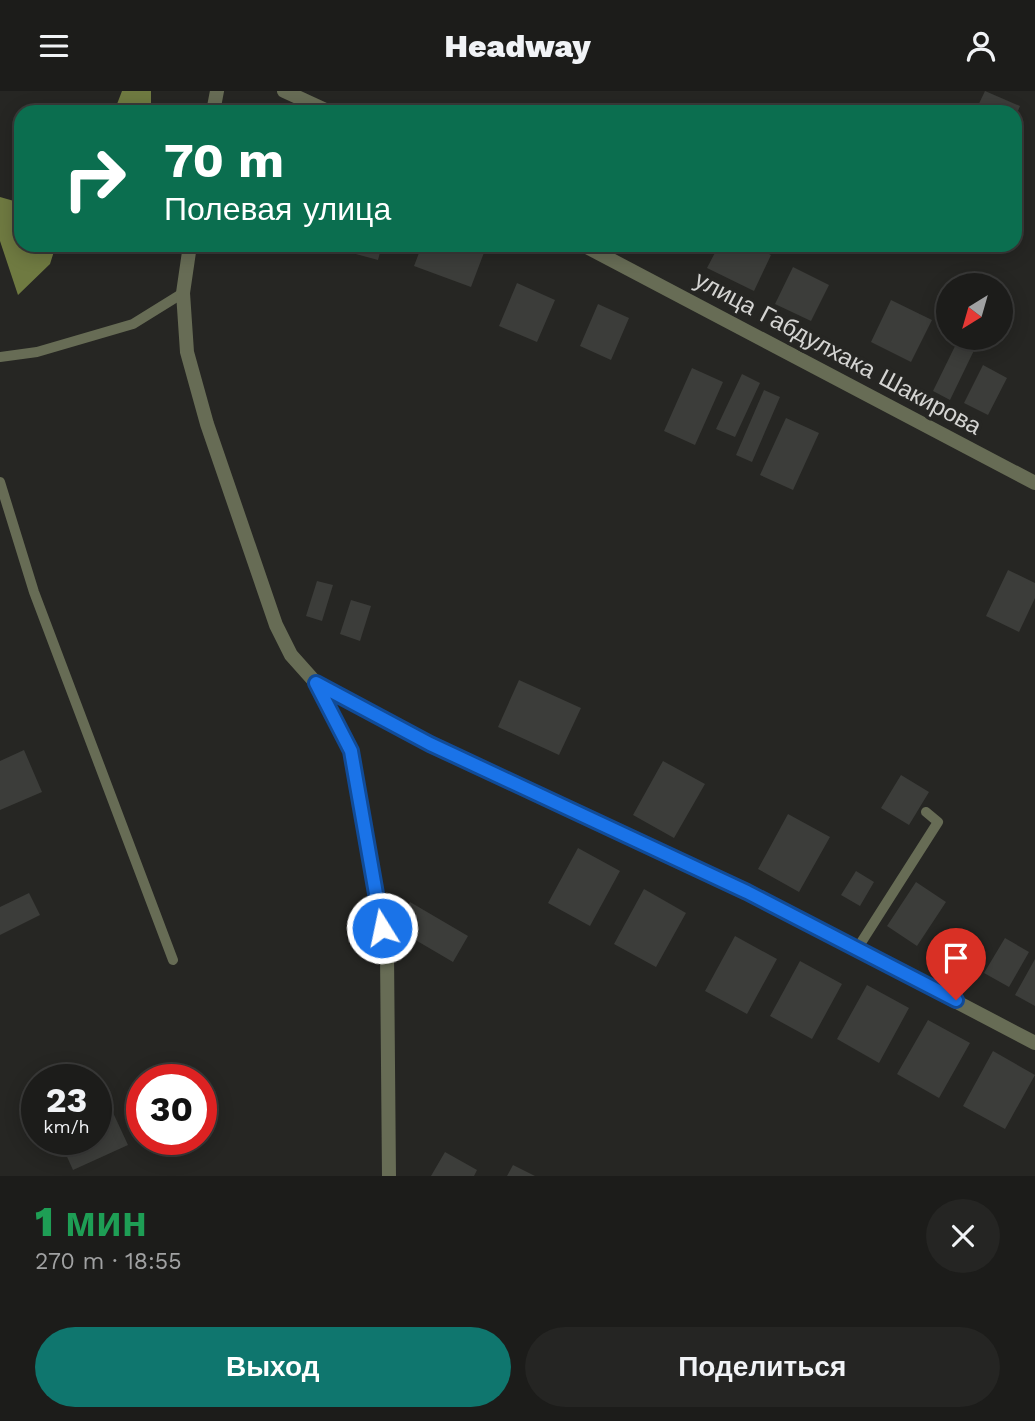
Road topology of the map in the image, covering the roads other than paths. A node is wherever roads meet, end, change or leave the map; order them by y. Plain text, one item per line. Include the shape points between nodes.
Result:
1 (285, 91) edge
2 (315, 105) edge
3 (189, 252) edge
4 (596, 252) edge
5 (183, 293) junction
6 (0, 357) edge
7 (0, 482) edge
8 (1035, 483) edge
9 (316, 683) junction
10 (926, 812) dead end
11 (857, 949) junction
12 (173, 960) dead end
13 (1035, 1043) edge
14 (389, 1176) edge

1 - 2 street
3 - 5 street
4 - 8 street, улица Габдулхака Шакирова
5 - 6 lane via 133,324 37,352
5 - 9 street via 187,352 207,424 276,625 291,655
7 - 12 lane via 34,592
9 - 11 street via 430,744 747,892
9 - 14 street via 351,751 387,953
10 - 11 lane via 938,822
11 - 13 street

